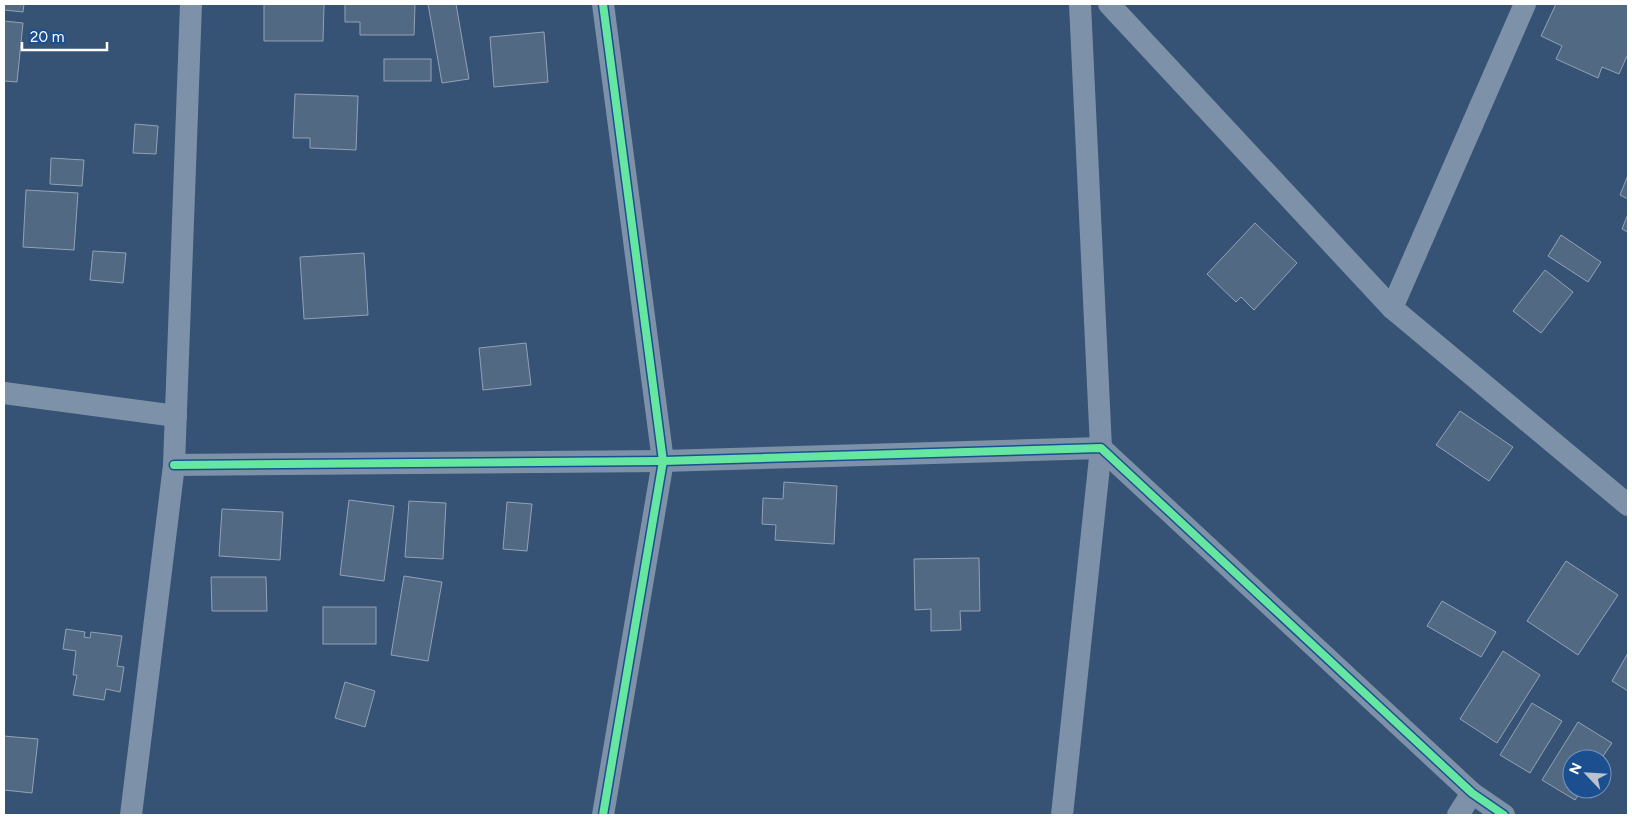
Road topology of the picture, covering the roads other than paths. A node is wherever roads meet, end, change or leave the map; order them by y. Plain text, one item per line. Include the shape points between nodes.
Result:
1 (191, 4) edge
2 (603, 4) edge
3 (1080, 4) edge
4 (1108, 4) edge
5 (1524, 4) edge
6 (1392, 308) junction
7 (4, 393) edge
8 (176, 416) junction
9 (1101, 448) junction
10 (663, 461) junction
11 (174, 465) junction
12 (1628, 505) edge
13 (1472, 793) junction
14 (131, 815) edge
15 (603, 815) edge
16 (1062, 815) edge
17 (1458, 815) edge
18 (1504, 815) edge

1 - 8 street
2 - 10 street
3 - 9 street
4 - 6 street
5 - 6 street
6 - 12 street
7 - 8 street
8 - 11 street
9 - 10 street
9 - 13 street
9 - 16 street
10 - 11 street
10 - 15 street
11 - 14 street
13 - 17 street
13 - 18 street

